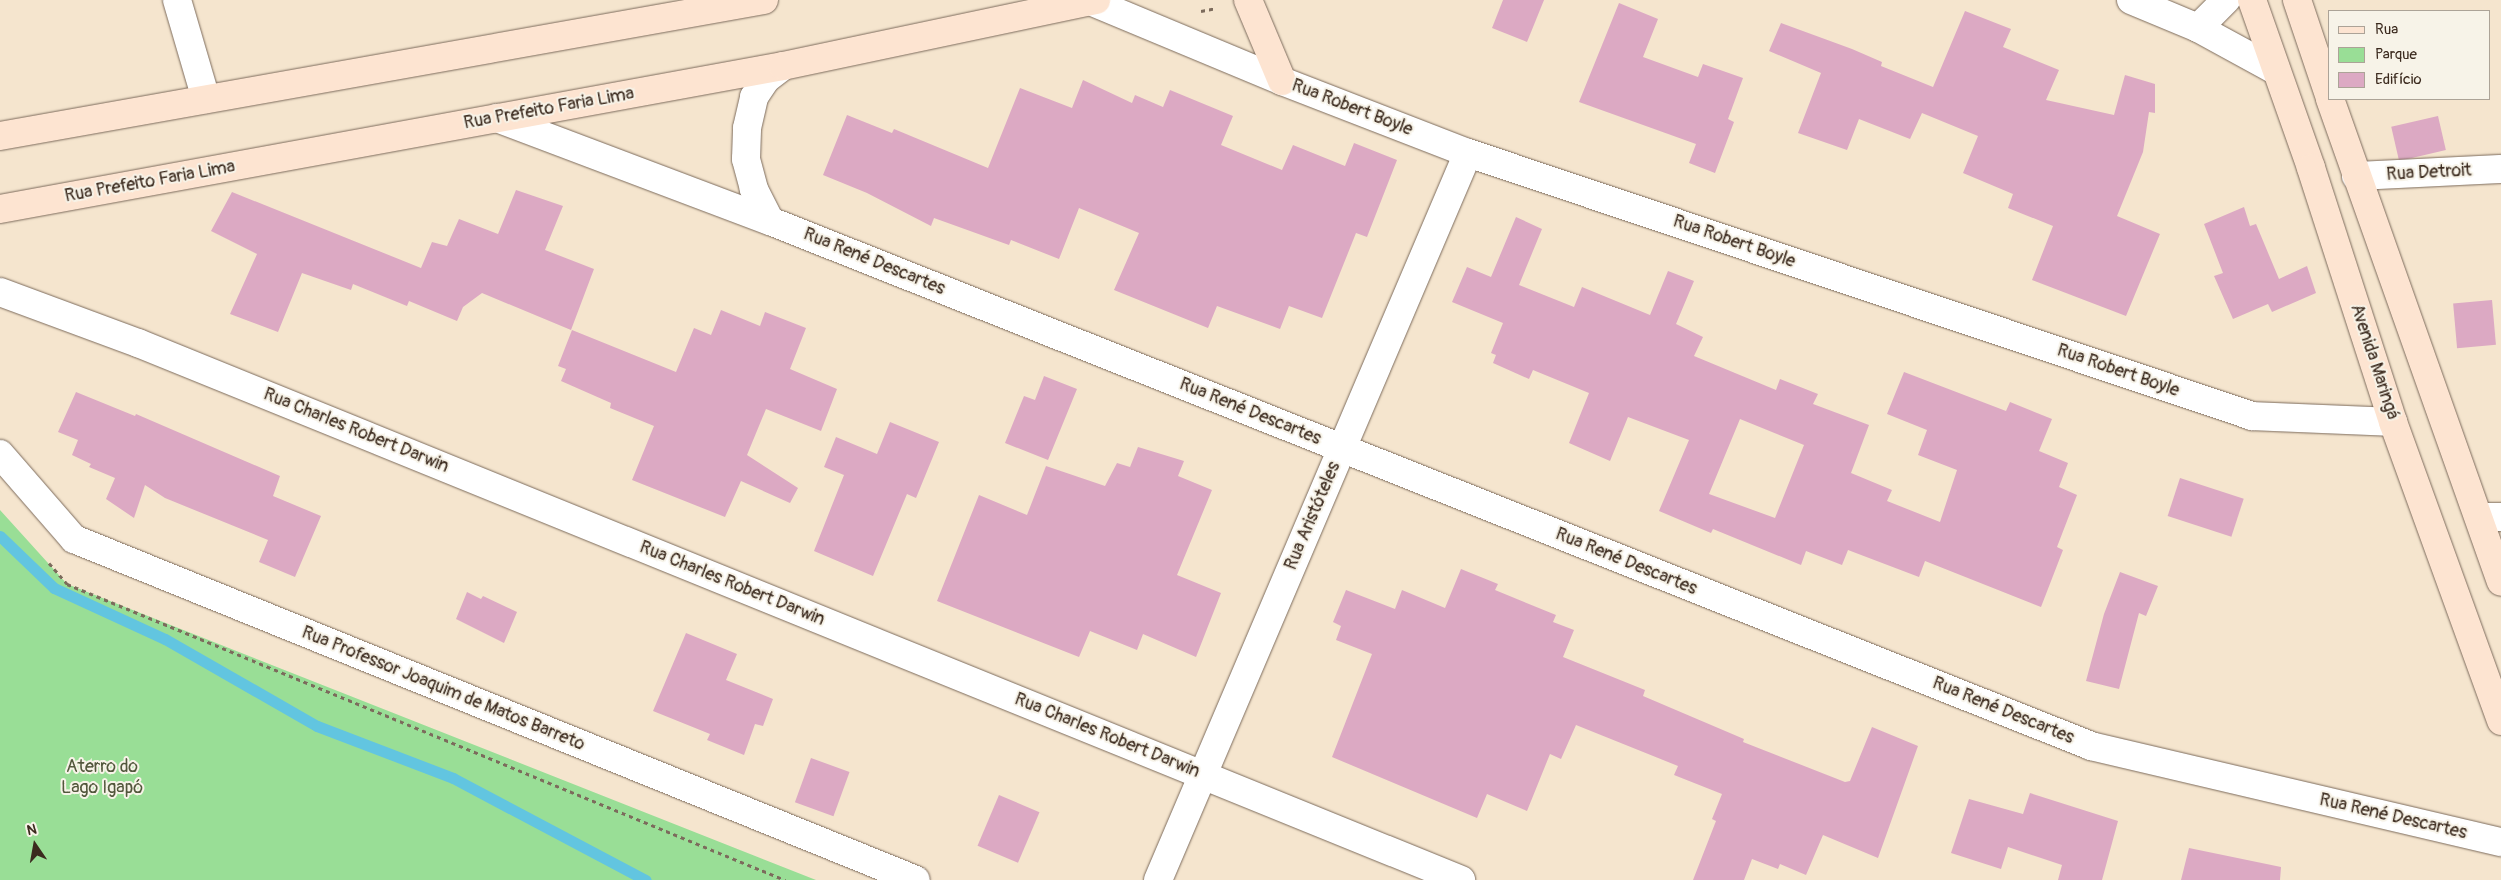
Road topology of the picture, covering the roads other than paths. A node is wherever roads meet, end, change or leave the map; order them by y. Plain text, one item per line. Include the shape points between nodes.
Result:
1 (177, 0) edge
2 (764, 0) edge
3 (1093, 0) edge
4 (1248, 0) edge
5 (2131, 0) edge
6 (2226, 0) edge
7 (2252, 0) edge
8 (2297, 0) edge
9 (2198, 28) junction
10 (783, 66) junction
11 (2274, 70) junction
12 (1282, 81) junction
13 (2328, 92) edge
14 (206, 99) junction
15 (2331, 100) edge
16 (497, 118) junction
17 (1, 135) edge
18 (1468, 153) junction
19 (2501, 169) edge
20 (2356, 176) junction
21 (0, 209) edge
22 (770, 221) junction
23 (0, 292) edge
24 (2393, 422) junction
25 (1342, 449) junction
26 (0, 454) edge
27 (2490, 517) edge
28 (2501, 582) edge
29 (2501, 721) edge
30 (1203, 774) junction
31 (2501, 842) edge
32 (916, 880) edge
33 (1158, 880) edge
34 (1461, 880) edge

1 - 14 street
2 - 14 main road
3 - 10 main road, Rua Prefeito Faria Lima
3 - 12 street, Rua Robert Boyle
4 - 12 main road
5 - 9 street
6 - 9 street
7 - 11 main road, Avenida Maringá
8 - 13 main road
9 - 11 street
10 - 16 main road, Rua Prefeito Faria Lima
10 - 22 street via 766,79 754,97 747,128 746,160 754,189
11 - 24 main road, Avenida Maringá via 2311,168
12 - 18 street, Rua Robert Boyle
14 - 17 main road
15 - 20 main road
16 - 21 main road, Rua Prefeito Faria Lima
16 - 22 street, Rua René Descartes
18 - 24 street, Rua Robert Boyle via 2252,416
18 - 25 street, Rua Aristóteles
19 - 20 street, Rua Detroit
20 - 27 main road
22 - 25 street, Rua René Descartes
23 - 30 street, Rua Charles Robert Darwin via 138,343
24 - 29 main road, Avenida Maringá
25 - 30 street, Rua Aristóteles
25 - 31 street, Rua René Descartes via 2091,746
26 - 32 street, Rua Professor Joaquim de Matos Barreto via 74,539
27 - 28 main road
30 - 33 street, Rua Aristóteles
30 - 34 street, Rua Charles Robert Darwin

